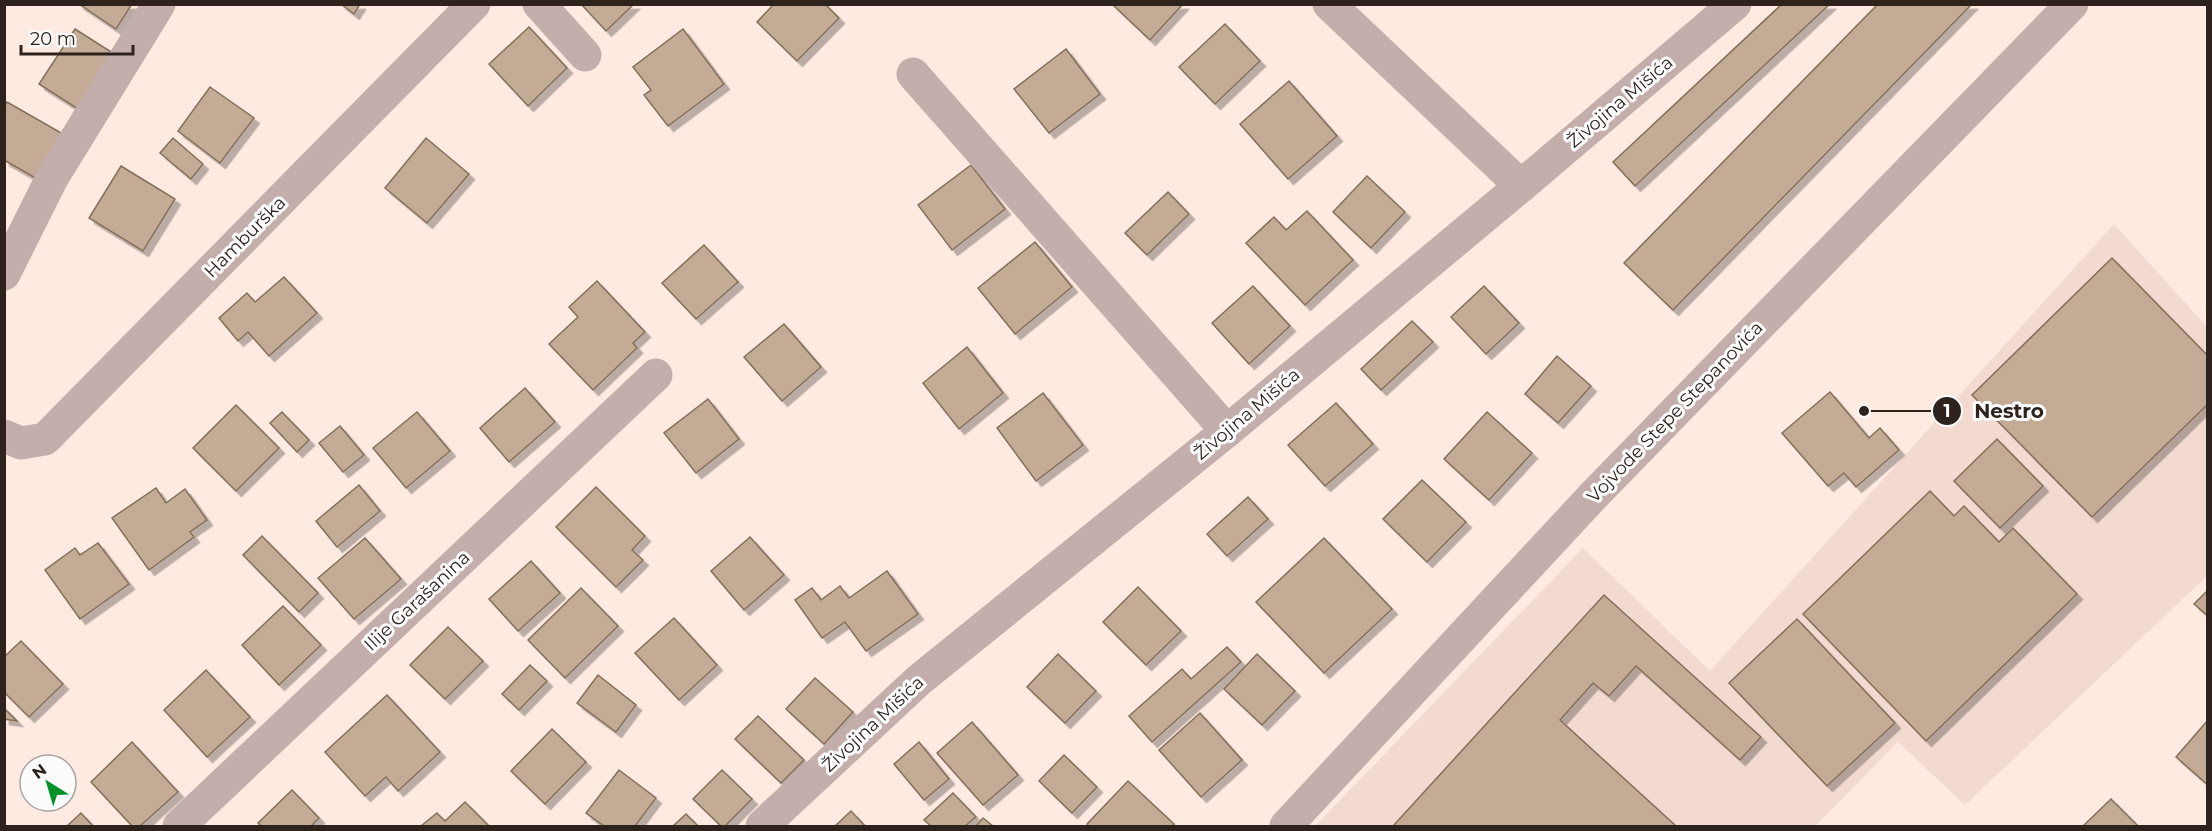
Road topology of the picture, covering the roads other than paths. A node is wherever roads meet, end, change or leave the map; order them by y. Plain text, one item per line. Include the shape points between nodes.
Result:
1 (159, 4) edge
2 (474, 4) edge
3 (539, 4) edge
4 (1329, 4) edge
5 (1735, 4) edge
6 (2072, 4) edge
7 (585, 55) dead end
8 (913, 74) dead end
9 (1521, 186) junction
10 (4, 274) edge
11 (656, 375) dead end
12 (1227, 431) junction
13 (4, 436) edge
14 (179, 826) edge
15 (762, 826) edge
16 (1286, 826) edge

1 - 10 street via 52,178
2 - 13 street, Hamburška via 45,440 21,443
3 - 7 street
4 - 9 street
5 - 9 street, Živojina Mišića
6 - 16 street, Vojvode Stepe Stepanovića via 1593,496
8 - 12 street
9 - 12 street, Živojina Mišića
11 - 14 street, Ilije Garašanina
12 - 15 street, Živojina Mišića via 920,680

